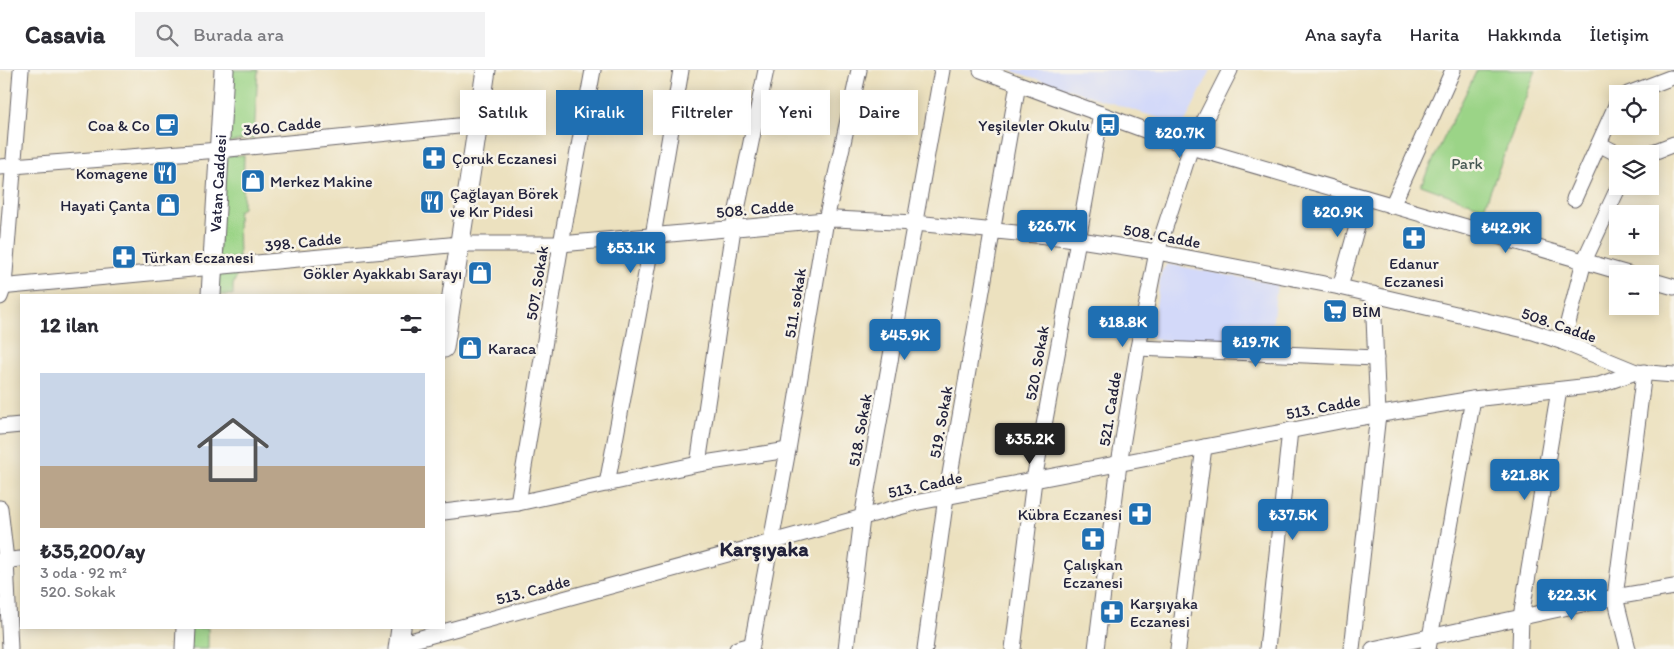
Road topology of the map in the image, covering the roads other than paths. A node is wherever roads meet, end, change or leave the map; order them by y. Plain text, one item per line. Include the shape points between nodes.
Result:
1 (21, 70) edge
2 (224, 70) edge
3 (486, 70) edge
4 (593, 70) edge
5 (681, 70) edge
6 (766, 70) edge
7 (859, 70) edge
8 (942, 70) edge
9 (981, 70) edge
10 (1230, 70) edge
11 (1453, 70) edge
12 (1670, 78) dead end
13 (1018, 84) junction
14 (1652, 85) edge
15 (483, 90) edge
16 (1100, 114) junction
17 (1609, 121) edge
18 (460, 126) edge
19 (476, 135) edge
20 (1599, 144) junction
21 (1674, 144) edge
22 (1191, 148) junction
23 (1609, 149) edge
24 (218, 150) junction
25 (1659, 150) edge
26 (6, 166) edge
27 (1615, 195) edge
28 (1365, 198) junction
29 (1574, 199) dead end
30 (1392, 206) junction
31 (826, 220) junction
32 (915, 224) junction
33 (732, 229) junction
34 (992, 231) junction
35 (653, 236) junction
36 (1077, 240) junction
37 (460, 244) junction
38 (561, 244) junction
39 (1157, 252) junction
40 (1584, 261) junction
41 (213, 268) junction
42 (1609, 268) edge
43 (1659, 283) edge
44 (1340, 287) junction
45 (1674, 287) edge
46 (1, 290) edge
47 (211, 294) edge
48 (1373, 294) junction
49 (445, 342) edge
50 (1563, 342) junction
51 (1138, 348) junction
52 (1376, 358) junction
53 (1640, 372) junction
54 (1674, 375) edge
55 (1559, 390) junction
56 (1473, 399) junction
57 (1378, 414) junction
58 (20, 425) edge
59 (0, 427) edge
60 (1290, 430) junction
61 (1204, 447) junction
62 (788, 450) junction
63 (698, 464) junction
64 (1119, 464) junction
65 (1034, 480) junction
66 (607, 484) junction
67 (946, 497) junction
68 (518, 503) junction
69 (0, 508) edge
70 (445, 512) edge
71 (862, 518) junction
72 (770, 543) junction
73 (20, 559) edge
74 (3, 561) edge
75 (1674, 587) edge
76 (1615, 596) junction
77 (1522, 617) junction
78 (445, 628) edge
79 (186, 629) edge
80 (441, 629) edge
81 (399, 640) edge
82 (1429, 643) edge
83 (752, 647) edge
84 (10, 649) edge
85 (185, 649) edge
86 (737, 649) edge
87 (846, 649) edge
88 (925, 649) edge
89 (1012, 649) edge
90 (1096, 649) edge
91 (1178, 649) edge
92 (1267, 649) edge
93 (1352, 649) edge
94 (1373, 649) edge
95 (1520, 649) edge
96 (1628, 649) edge

1 - 26 street
2 - 24 main road, Vatan Caddesi
3 - 15 main road
4 - 38 street, 507. Sokak
5 - 35 street
6 - 33 street
7 - 31 street, 511. sokak
8 - 32 street, 518. Sokak
9 - 13 street
10 - 22 street, 521. Cadde
11 - 30 street
12 - 14 street
13 - 16 street
13 - 34 street, 519. Sokak
16 - 22 street
16 - 36 street, 520. Sokak
17 - 20 street
18 - 24 street, 360. Cadde
19 - 37 main road
20 - 23 street
20 - 29 street
21 - 25 street
22 - 28 street
22 - 39 street, 521. Cadde
24 - 26 street, 360. Cadde
24 - 41 main road, Vatan Caddesi
26 - 46 street
27 - 40 street
28 - 30 street
28 - 44 street
30 - 40 street
31 - 32 street, 508. Cadde
31 - 33 street, 508. Cadde
31 - 62 street, 511. sokak
32 - 34 street, 508. Cadde
32 - 71 street, 518. Sokak
33 - 35 street, 508. Cadde
33 - 63 street
34 - 36 street, 508. Cadde
34 - 67 street, 519. Sokak
35 - 38 street, 508. Cadde
35 - 66 street
36 - 39 street, 508. Cadde
36 - 65 street, 520. Sokak
37 - 38 street, 508. Cadde
37 - 41 street, 398. Cadde
37 - 49 main road
38 - 68 street, 507. Sokak
39 - 44 street, 508. Cadde
39 - 51 street, 521. Cadde
40 - 42 street
40 - 50 street
41 - 46 street, 398. Cadde
41 - 47 main road, Vatan Caddesi
43 - 45 street
44 - 48 street, 508. Cadde
48 - 50 street, 508. Cadde
48 - 52 street
50 - 53 street, 508. Cadde
51 - 52 street
51 - 64 street, 521. Cadde
52 - 57 street
53 - 54 street, 513. Cadde
53 - 55 street, 513. Cadde via 1599,385
53 - 76 street
55 - 56 street, 513. Cadde
55 - 77 street
56 - 57 street, 513. Cadde
56 - 82 street
57 - 60 street, 513. Cadde
57 - 93 street
58 - 59 street
60 - 61 street, 513. Cadde
60 - 92 street
61 - 64 street, 513. Cadde
61 - 91 street
62 - 63 street
62 - 72 street, 511. sokak
63 - 66 street
64 - 65 street, 513. Cadde
64 - 90 street, 521. Cadde
65 - 67 street, 513. Cadde
65 - 89 street, 520. Sokak
66 - 68 street
67 - 71 street, 513. Cadde
67 - 88 street, 519. Sokak
68 - 70 street
69 - 74 street
71 - 72 street, 513. Cadde
71 - 87 street, 518. Sokak
72 - 78 street, 513. Cadde
72 - 83 street
73 - 74 street
74 - 84 street
75 - 76 street
76 - 77 street
76 - 96 street
77 - 82 street
77 - 95 street
79 - 85 main road
80 - 81 street, 513. Cadde
82 - 94 street
83 - 86 street

